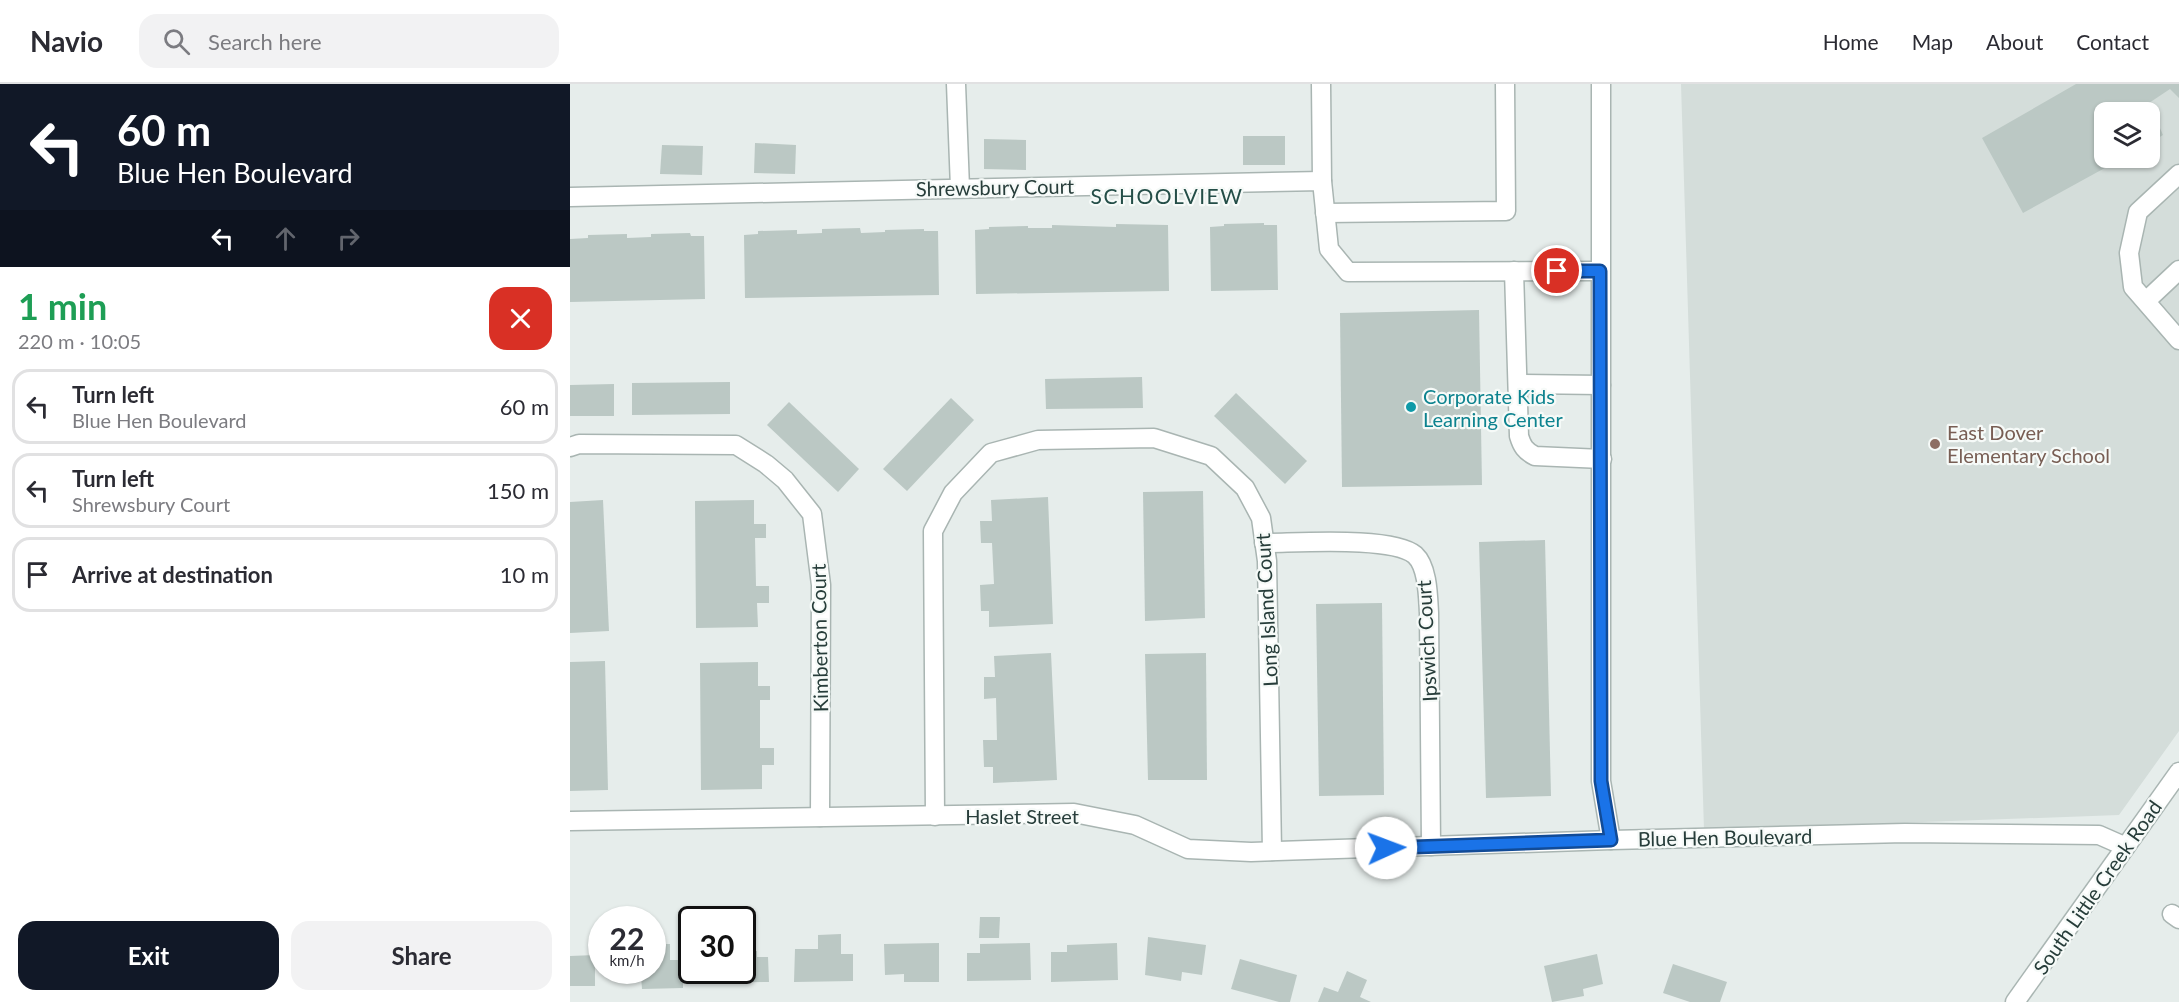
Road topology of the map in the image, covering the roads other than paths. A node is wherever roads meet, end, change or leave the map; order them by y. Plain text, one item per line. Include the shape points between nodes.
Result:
1 (956, 84) edge
2 (1321, 84) edge
3 (1505, 84) edge
4 (1601, 84) edge
5 (2179, 174) edge
6 (1322, 180) junction
7 (960, 188) junction
8 (570, 197) edge
9 (1325, 213) junction
10 (2179, 270) edge
11 (1514, 271) junction
12 (1600, 271) junction
13 (2146, 301) junction
14 (2179, 340) edge
15 (1518, 384) junction
16 (1602, 385) junction
17 (570, 447) edge
18 (1602, 459) junction
19 (1264, 543) junction
20 (2179, 772) edge
21 (935, 816) junction
22 (820, 817) junction
23 (570, 821) edge
24 (1611, 840) junction
25 (1431, 846) junction
26 (2124, 846) junction
27 (1272, 851) junction
28 (2015, 1002) edge

1 - 7 street
2 - 6 street
3 - 9 street via 1506,211
4 - 12 street, Blue Hen Boulevard
5 - 13 street via 2138,212 2129,253 2133,287
6 - 7 street, Shrewsbury Court
6 - 9 street
7 - 8 street, Shrewsbury Court
9 - 11 street via 1329,249 1348,272
10 - 13 street
11 - 12 street
11 - 15 street
12 - 16 street, Blue Hen Boulevard
13 - 14 street
15 - 16 street
15 - 18 street via 1519,436 1527,452 1535,456
16 - 18 street, Blue Hen Boulevard
17 - 22 street, Kimberton Court via 736,445 785,480 812,514 821,585
18 - 24 street, Blue Hen Boulevard via 1601,781
19 - 21 street, Long Island Court via 1261,518 1245,488 1211,456 1154,438 1038,440 991,453 954,493 933,531
19 - 25 street, Ipswich Court via 1383,543 1417,557 1427,581 1429,613
19 - 27 street, Long Island Court
20 - 26 street, South Little Creek Road
21 - 22 street, Haslet Street
21 - 27 street, Haslet Street via 1074,813 1135,825 1188,849
22 - 23 street, Haslet Street
24 - 25 street, Haslet Street
24 - 26 street, Blue Hen Boulevard via 1905,833 2099,835
25 - 27 street, Haslet Street
26 - 28 street, South Little Creek Road

